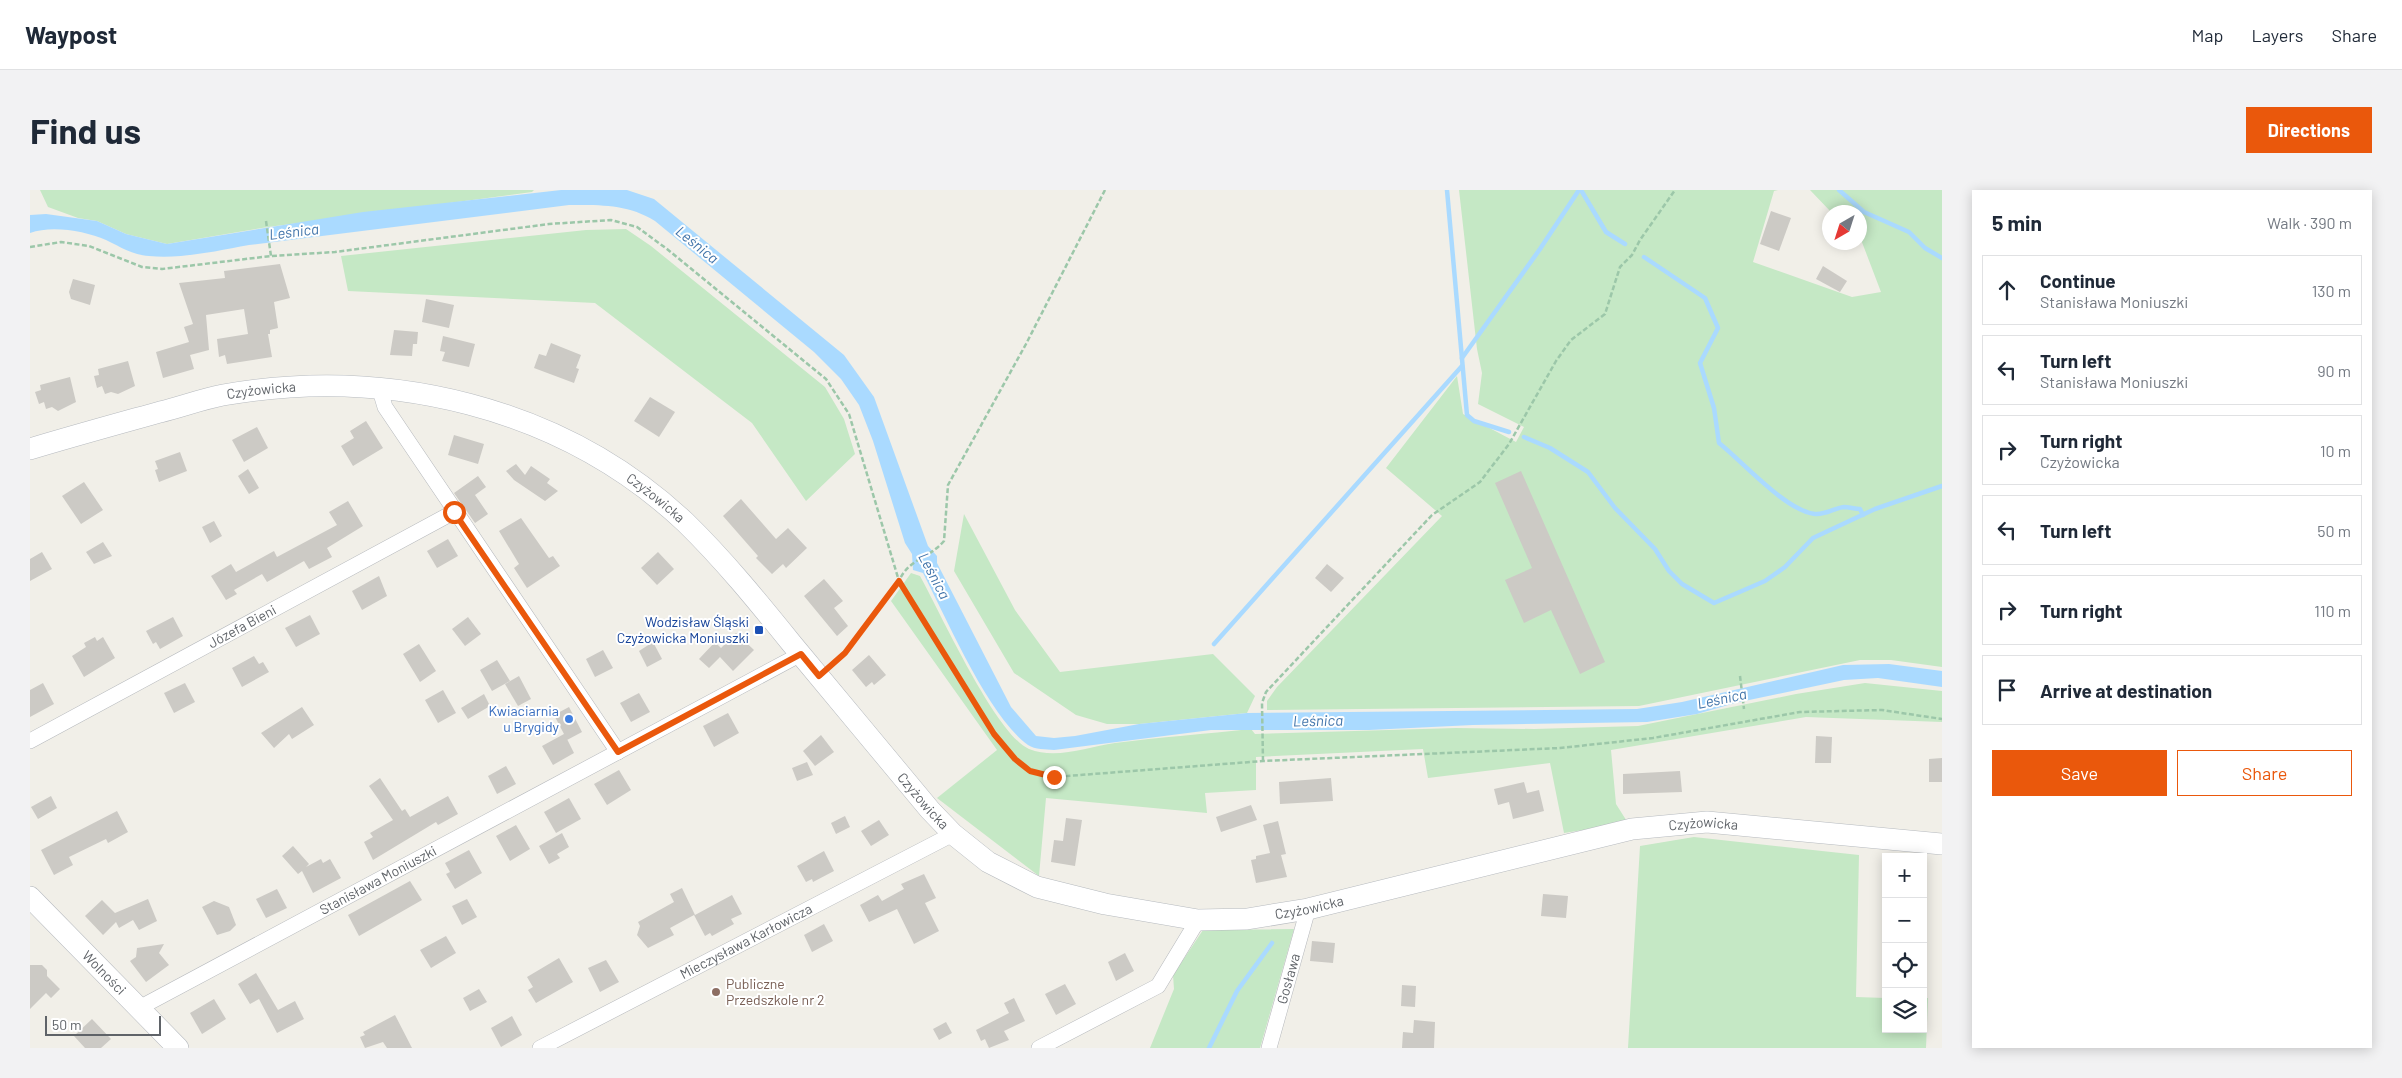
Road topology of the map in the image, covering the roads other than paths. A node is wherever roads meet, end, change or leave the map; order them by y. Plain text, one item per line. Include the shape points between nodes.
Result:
1 (379, 387) junction
2 (30, 449) edge
3 (454, 512) junction
4 (801, 654) junction
5 (30, 742) edge
6 (618, 752) junction
7 (953, 834) junction
8 (1942, 844) edge
9 (30, 898) edge
10 (1308, 909) junction
11 (1198, 920) junction
12 (139, 1008) junction
13 (178, 1048) edge
14 (540, 1048) edge
15 (1039, 1048) edge
16 (1269, 1048) edge

1 - 2 street, Czyżowicka via 304,386 221,395
1 - 3 street via 385,407
1 - 4 street, Czyżowicka via 429,394 478,406 558,438 608,464 684,522 730,569
3 - 5 street, Józefa Bieni
3 - 6 street
4 - 6 street, Stanisława Moniuszki
4 - 7 street, Czyżowicka
6 - 12 street, Stanisława Moniuszki
7 - 11 street, Czyżowicka via 988,862 1037,887 1105,904
7 - 14 street, Mieczysława Karłowicza
8 - 10 street, Czyżowicka via 1707,822 1632,829
9 - 12 street, Wolności
10 - 11 street, Czyżowicka via 1247,918
10 - 16 street, Gosława
11 - 15 street via 1158,986
12 - 13 street, Wolności

